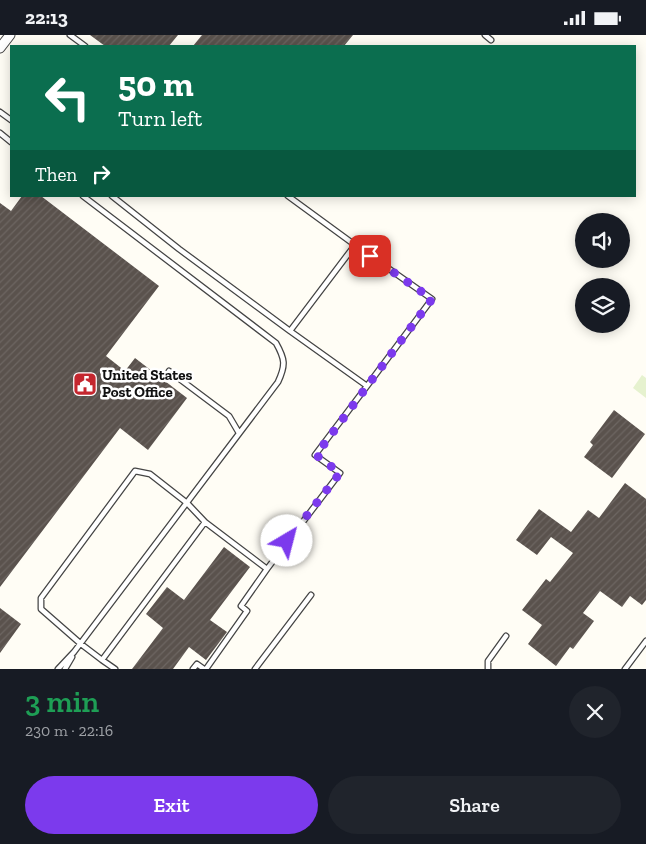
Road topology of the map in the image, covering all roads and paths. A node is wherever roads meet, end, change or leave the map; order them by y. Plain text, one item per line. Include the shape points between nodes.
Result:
1 (10, 35) edge
2 (70, 35) edge
3 (484, 35) edge
4 (491, 40) dead end
5 (84, 45) edge
6 (0, 48) edge
7 (0, 112) edge
8 (10, 120) edge
9 (84, 197) edge
10 (113, 197) edge
11 (289, 197) edge
12 (355, 245) junction
13 (290, 331) junction
14 (169, 371) dead end
15 (366, 386) junction
16 (239, 433) junction
17 (187, 503) junction
18 (205, 522) junction
19 (266, 569) junction
20 (311, 595) dead end
21 (506, 637) dead end
22 (646, 641) edge
23 (80, 644) junction
24 (74, 652) junction
25 (102, 660) junction
26 (58, 669) edge
27 (66, 669) edge
28 (115, 669) edge
29 (193, 669) edge
30 (205, 669) edge
31 (255, 669) edge
32 (488, 669) edge
33 (625, 669) edge

1 - 6 street
2 - 5 lane
3 - 4 lane
7 - 8 lane
9 - 16 lane via 276,343 283,356 283,371
10 - 13 lane
11 - 12 lane
12 - 13 lane
12 - 15 lane via 432,299
13 - 15 lane
14 - 16 lane via 229,417
15 - 19 lane via 316,455 340,473
16 - 17 lane
17 - 18 lane
17 - 23 lane
17 - 23 lane via 150,474 135,471 41,598 41,609
18 - 19 lane
18 - 25 lane
19 - 30 lane via 241,606 247,611
20 - 31 lane
21 - 32 lane via 488,661
22 - 33 lane
23 - 24 lane
23 - 25 lane
24 - 26 lane
24 - 27 lane
25 - 28 lane
29 - 30 lane via 197,664

